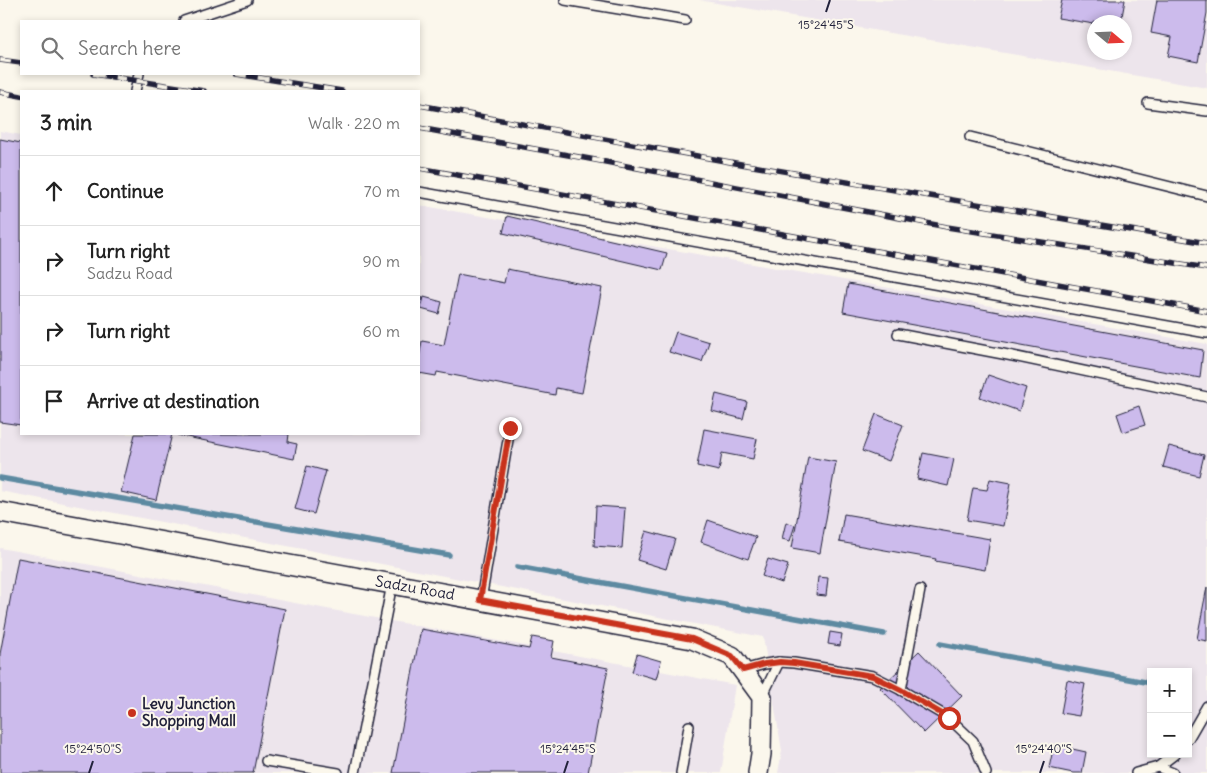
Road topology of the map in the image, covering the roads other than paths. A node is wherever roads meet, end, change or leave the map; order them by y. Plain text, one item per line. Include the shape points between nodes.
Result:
1 (247, 0) edge
2 (565, 0) edge
3 (187, 20) edge
4 (685, 20) dead end
5 (139, 75) edge
6 (135, 90) edge
7 (1148, 103) dead end
8 (1207, 111) edge
9 (970, 137) dead end
10 (420, 192) edge
11 (1207, 196) edge
12 (1207, 333) edge
13 (898, 334) dead end
14 (1207, 397) edge
15 (510, 428) dead end
16 (0, 512) edge
17 (392, 584) junction
18 (920, 590) dead end
19 (480, 600) junction
20 (780, 662) junction
21 (743, 670) junction
22 (901, 690) junction
23 (762, 697) junction
24 (1207, 706) edge
25 (689, 726) dead end
26 (1192, 732) edge
27 (1169, 758) edge
28 (266, 760) dead end
29 (1158, 767) junction
30 (338, 773) edge
31 (355, 773) edge
32 (681, 773) edge
33 (758, 773) edge
34 (986, 773) edge
35 (1136, 773) edge
36 (1173, 773) edge

1 - 3 lane
2 - 4 lane
5 - 6 lane
7 - 8 lane
9 - 11 lane
10 - 12 lane
13 - 14 lane
15 - 19 lane
16 - 17 street, Sadzu Road
17 - 19 street, Sadzu Road
17 - 31 lane
18 - 22 lane
19 - 21 street, Sadzu Road via 692,639 732,656
20 - 21 lane
20 - 22 lane via 873,676
20 - 23 lane
21 - 23 street, Sadzu Road
22 - 34 lane via 933,707 963,730 973,741
23 - 33 street via 762,754
24 - 26 lane
25 - 32 lane
27 - 29 lane
28 - 30 lane
29 - 35 lane
29 - 36 lane

